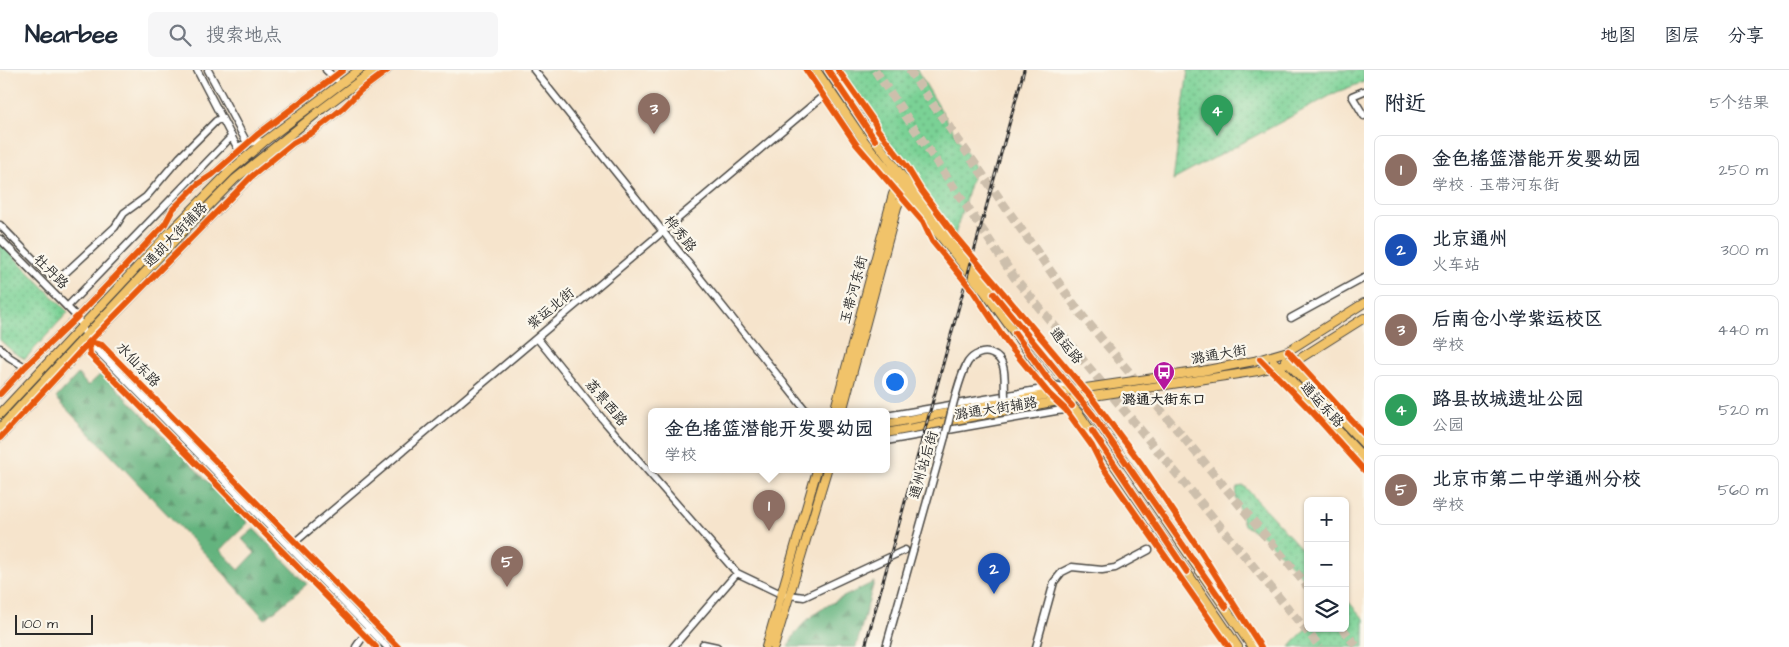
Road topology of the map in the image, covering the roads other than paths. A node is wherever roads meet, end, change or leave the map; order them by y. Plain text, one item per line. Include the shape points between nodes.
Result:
1 (198, 70) edge
2 (208, 70) edge
3 (326, 70) edge
4 (343, 70) edge
5 (359, 70) edge
6 (374, 70) edge
7 (388, 70) edge
8 (534, 70) edge
9 (816, 70) edge
10 (828, 70) edge
11 (334, 78) junction
12 (345, 81) junction
13 (829, 91) junction
14 (1364, 91) edge
15 (1364, 116) edge
16 (222, 118) junction
17 (232, 136) junction
18 (265, 141) junction
19 (247, 143) junction
20 (237, 150) junction
21 (238, 163) junction
22 (906, 180) junction
23 (901, 188) junction
24 (0, 224) edge
25 (662, 232) junction
26 (0, 239) edge
27 (1364, 278) edge
28 (1364, 303) edge
29 (67, 307) junction
30 (77, 317) junction
31 (1291, 318) dead end
32 (1364, 318) edge
33 (82, 326) junction
34 (536, 338) junction
35 (88, 339) junction
36 (0, 348) edge
37 (1280, 354) junction
38 (1269, 357) junction
39 (1288, 362) junction
40 (1276, 365) junction
41 (25, 367) junction
42 (1054, 385) junction
43 (1072, 390) junction
44 (1060, 392) junction
45 (0, 394) edge
46 (1005, 396) junction
47 (1079, 399) junction
48 (1068, 401) junction
49 (804, 408) edge
50 (835, 408) edge
51 (843, 408) edge
52 (0, 414) edge
53 (890, 415) edge
54 (1080, 415) junction
55 (890, 423) edge
56 (0, 428) edge
57 (890, 432) edge
58 (0, 438) edge
59 (890, 439) edge
60 (1364, 444) edge
61 (1364, 458) edge
62 (648, 471) edge
63 (650, 473) edge
64 (816, 473) edge
65 (826, 473) edge
66 (289, 547) junction
67 (905, 550) dead end
68 (1149, 550) dead end
69 (738, 573) junction
70 (781, 594) junction
71 (790, 595) junction
72 (369, 628) junction
73 (703, 644) dead end
74 (1249, 646) edge
75 (356, 647) edge
76 (387, 647) edge
77 (673, 647) edge
78 (717, 647) edge
79 (766, 647) edge
80 (774, 647) edge
81 (886, 647) edge
82 (1036, 647) edge
83 (1238, 647) edge

1 - 16 street
2 - 19 street
3 - 11 street
4 - 11 street, 通胡大街辅路
5 - 12 main road
6 - 35 main road via 235,179 174,241
7 - 35 street, 通胡大街辅路 via 313,132 293,143 251,177
8 - 25 street, 桦秀路
9 - 13 main road
10 - 22 main road, 通运路
11 - 12 street
11 - 19 street, 通胡大街辅路
12 - 18 main road
13 - 23 main road
13 - 25 street, 紫运北街
14 - 15 street via 1352,96
16 - 17 street
16 - 24 street via 180,157 146,197 124,212 114,227 61,277 56,279 49,275
17 - 20 street
17 - 29 street
18 - 19 street
18 - 21 main road
19 - 20 street, 通胡大街辅路
20 - 21 street
20 - 30 street, 通胡大街辅路 via 173,209 165,224
21 - 33 main road
22 - 23 main road, 玉带河东街
22 - 43 main road, 通运路 via 962,256
23 - 42 main road
23 - 50 main road, 玉带河东街 via 893,194
23 - 51 main road, 玉带河东街
25 - 34 street, 紫运北街
25 - 49 street, 桦秀路
26 - 29 street, 牡丹路
27 - 31 street
28 - 37 main road, 潞通大街
29 - 30 street, 牡丹路
30 - 33 street, 牡丹路
30 - 41 street, 通胡大街辅路
32 - 39 main road, 潞通大街 via 1296,361
33 - 35 street, 水仙东路
33 - 52 main road
34 - 62 street, 荔景西路
34 - 66 street, 紫运北街
35 - 56 main road
35 - 58 street, 通胡大街辅路
35 - 66 street, 水仙东路
36 - 41 street
37 - 38 main road, 潞通大街
37 - 39 main road, 通运东路
38 - 40 main road, 通运东路
38 - 43 main road, 潞通大街 via 1202,371
39 - 40 main road, 潞通大街
39 - 60 main road, 通运东路
40 - 47 main road, 潞通大街 via 1258,371
40 - 61 main road, 通运东路
41 - 45 street, 通胡大街辅路
42 - 43 street, 潞通大街辅路
42 - 44 main road
42 - 46 street, 潞通大街辅路
43 - 44 main road, 潞通大街
43 - 47 main road, 通运路
44 - 48 main road
44 - 55 main road, 潞通大街
46 - 53 street, 潞通大街辅路
46 - 81 street, 通州站后街, bridge via 1002,362 990,353 975,355 964,369
47 - 48 main road, 潞通大街
47 - 74 main road, 通运路 via 1117,448
48 - 54 main road
48 - 57 main road, 潞通大街
54 - 59 street, 潞通大街辅路 via 1061,410
54 - 83 main road
63 - 69 street, 荔景西路
64 - 70 main road
65 - 71 main road
66 - 72 street, 水仙东路
67 - 71 street, 荔景西路 via 804,597
68 - 82 street via 1115,568 1072,567 1062,572 1054,582
69 - 70 street, 荔景西路
69 - 77 street
70 - 71 street, 荔景西路
70 - 79 main road
71 - 80 main road
72 - 75 street
72 - 76 street, 水仙东路
73 - 78 street

